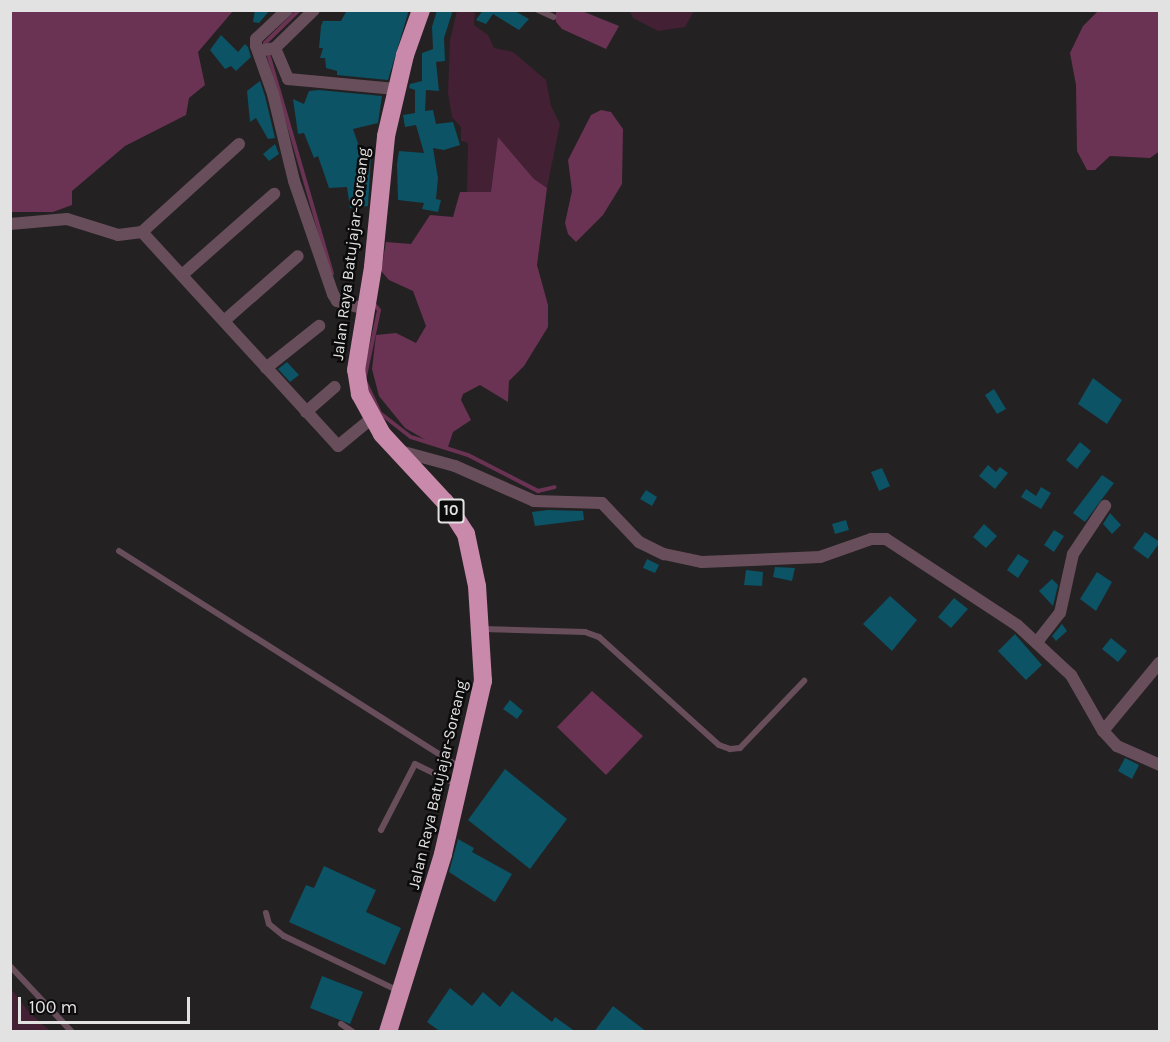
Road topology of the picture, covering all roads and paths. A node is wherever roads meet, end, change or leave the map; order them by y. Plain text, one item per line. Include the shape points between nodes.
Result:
1 (287, 10) edge
2 (314, 10) edge
3 (421, 10) edge
4 (538, 10) edge
5 (554, 17) dead end
6 (264, 44) junction
7 (396, 89) junction
8 (239, 144) dead end
9 (274, 194) dead end
10 (10, 225) edge
11 (142, 232) junction
12 (298, 256) dead end
13 (182, 275) junction
14 (365, 309) junction
15 (224, 321) junction
16 (319, 326) dead end
17 (266, 368) junction
18 (335, 387) dead end
19 (306, 412) junction
20 (372, 418) junction
21 (398, 450) junction
22 (1105, 506) dead end
23 (118, 551) dead end
24 (482, 629) junction
25 (1037, 642) junction
26 (1160, 662) edge
27 (804, 681) dead end
28 (1103, 731) junction
29 (1160, 765) edge
30 (461, 778) junction
31 (381, 830) dead end
32 (266, 913) dead end
33 (10, 966) edge
34 (400, 992) junction
35 (341, 1023) dead end
36 (72, 1032) edge
37 (354, 1032) edge
38 (388, 1032) edge

1 - 6 street
2 - 6 street
3 - 7 highway, Jalan Raya Batujajar-Soreang / 10
4 - 5 lane
6 - 7 street via 288,79
6 - 14 street via 294,181 333,294 337,301
7 - 14 highway, Jalan Raya Batujajar-Soreang / 10 via 386,136
8 - 11 street
9 - 13 street
10 - 11 street via 67,219 118,235
11 - 13 street
12 - 15 street
13 - 15 street
14 - 20 highway, Jalan Raya Batujajar-Soreang / 10 via 356,370 360,394
15 - 17 street
16 - 17 street
17 - 19 street
18 - 19 street
19 - 20 street via 338,446
20 - 21 highway, Jalan Raya Batujajar-Soreang / 10
21 - 24 highway, Jalan Raya Batujajar-Soreang / 10 via 445,502 466,534
21 - 25 street via 455,466 534,501 602,503 639,542 664,554 702,562 820,557 882,538 984,602
22 - 25 street via 1073,554 1060,613
23 - 30 lane
24 - 27 lane via 585,632 599,637 719,745 730,749 740,748
24 - 30 highway, Jalan Raya Batujajar-Soreang / 10 via 483,681
25 - 28 street via 1078,684
26 - 28 street
28 - 29 street via 1121,749
30 - 31 lane via 415,764
30 - 34 highway, Jalan Raya Batujajar-Soreang / 10 via 431,896
32 - 34 lane via 269,924 284,936
33 - 36 lane
34 - 38 highway, Jalan Raya Batujajar-Soreang / 10
35 - 37 lane

